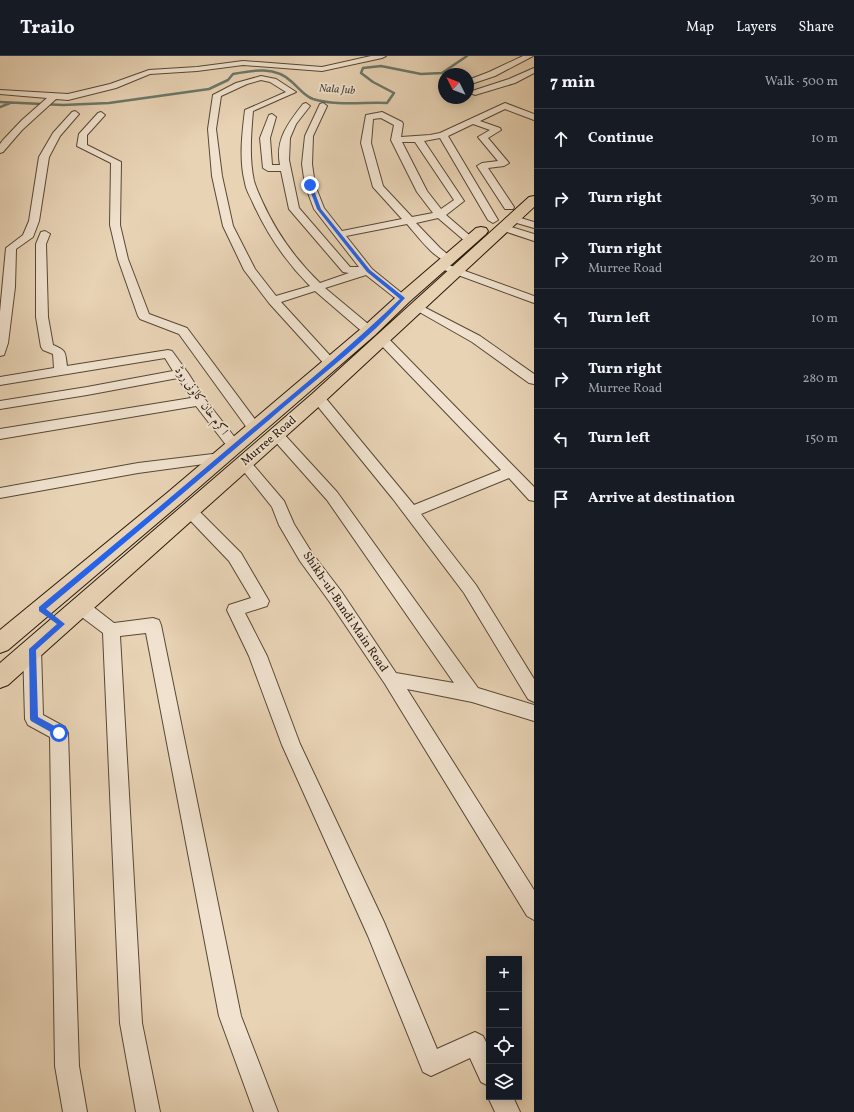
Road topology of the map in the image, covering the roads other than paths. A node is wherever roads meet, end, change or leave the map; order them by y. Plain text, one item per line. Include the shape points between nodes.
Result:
1 (382, 56) edge
2 (528, 56) edge
3 (534, 70) edge
4 (474, 81) edge
5 (0, 92) edge
6 (475, 93) dead end
7 (54, 96) junction
8 (306, 106) dead end
9 (323, 106) dead end
10 (75, 114) dead end
11 (101, 115) dead end
12 (534, 116) edge
13 (272, 117) dead end
14 (473, 121) junction
15 (444, 135) junction
16 (418, 139) junction
17 (396, 140) junction
18 (0, 150) edge
19 (285, 168) junction
20 (533, 197) edge
21 (440, 215) junction
22 (505, 219) junction
23 (410, 222) junction
24 (534, 225) edge
25 (45, 234) dead end
26 (340, 234) junction
27 (534, 238) edge
28 (470, 240) junction
29 (449, 265) junction
30 (368, 271) junction
31 (316, 286) junction
32 (534, 300) edge
33 (273, 301) junction
34 (410, 303) junction
35 (376, 336) junction
36 (0, 352) edge
37 (331, 364) junction
38 (61, 370) junction
39 (182, 373) junction
40 (534, 380) edge
41 (0, 381) edge
42 (318, 398) junction
43 (199, 401) junction
44 (0, 405) edge
45 (255, 429) junction
46 (0, 434) edge
47 (277, 435) junction
48 (233, 456) junction
49 (511, 472) junction
50 (0, 493) edge
51 (534, 496) edge
52 (190, 511) junction
53 (411, 512) junction
54 (81, 607) junction
55 (42, 609) junction
56 (62, 624) junction
57 (111, 630) junction
58 (1, 639) edge
59 (32, 649) junction
60 (0, 678) edge
61 (391, 679) junction
62 (472, 694) junction
63 (534, 694) edge
64 (534, 713) edge
65 (534, 910) edge
66 (486, 1068) edge
67 (502, 1100) edge
68 (75, 1112) edge
69 (148, 1112) edge
70 (266, 1112) edge
71 (508, 1112) edge

1 - 7 street via 322,69 243,63 149,72 113,86 68,98
2 - 4 street
3 - 6 street via 512,81
5 - 7 street
7 - 18 street via 9,137
8 - 19 street via 292,123 285,138
9 - 26 street via 309,136 307,164 310,185 320,209
10 - 36 street via 56,135 44,157 34,222 28,237 11,248 9,287
11 - 45 street via 83,134 82,146 116,162 116,225 123,259 144,316 183,331
12 - 14 street via 505,106
13 - 19 street via 265,138 268,168
14 - 15 street
14 - 22 street via 497,130 483,137 504,164 482,166
15 - 16 street
15 - 22 street
16 - 17 street
16 - 21 street via 459,201
17 - 21 street via 422,192
17 - 23 street via 399,124 382,115 369,117 366,143 378,187
19 - 30 street via 294,209 347,270
20 - 22 main road, Murree Road
21 - 23 street
21 - 28 street
22 - 24 street
22 - 27 street
22 - 28 main road, Murree Road
22 - 29 main road, Murree Road
23 - 26 street
23 - 29 street
25 - 38 street via 41,244 42,317 47,347 59,352
26 - 30 street
28 - 29 main road, Murree Road
29 - 32 street
29 - 34 main road, Murree Road
30 - 31 street
30 - 34 street
31 - 33 street
31 - 33 street via 292,260 269,228 249,181 245,136 249,110 292,92 282,84 262,78 236,86 217,95 212,129 217,176 228,226 250,270
31 - 35 street
33 - 37 street
34 - 35 main road, Murree Road
34 - 40 street via 476,339
35 - 37 main road, Murree Road
35 - 42 main road, Murree Road
35 - 49 street
37 - 45 main road, Murree Road
38 - 39 street, اکرم خان کالونی روڈ via 168,354
38 - 41 street
39 - 43 street, اکرم خان کالونی روڈ
39 - 44 street
42 - 47 main road, Murree Road
42 - 53 street
43 - 46 street
43 - 48 street, اکرم خان کالونی روڈ
45 - 48 main road, Murree Road
47 - 48 main road, Murree Road
47 - 62 street via 332,496
48 - 50 street via 114,472
48 - 52 main road, Murree Road
48 - 55 main road, Murree Road
48 - 61 street, Shikh-ul-Bandi Main Road via 279,505 287,525 306,557
49 - 51 street
49 - 53 street
52 - 54 main road, Murree Road
52 - 66 street via 235,557 261,601 235,610 258,656 290,745 376,930 432,1064 474,1044
53 - 63 street via 470,589
54 - 56 main road, Murree Road
54 - 57 street
55 - 56 main road
55 - 58 main road, Murree Road
56 - 59 main road, Murree Road
57 - 69 street via 131,1023
57 - 70 street via 153,625 230,1016
59 - 60 main road, Murree Road
59 - 68 street via 34,719 59,733 67,1066
61 - 62 street, Shikh-ul-Bandi Main Road
61 - 65 street
62 - 64 street, Shikh-ul-Bandi Main Road
67 - 71 street

